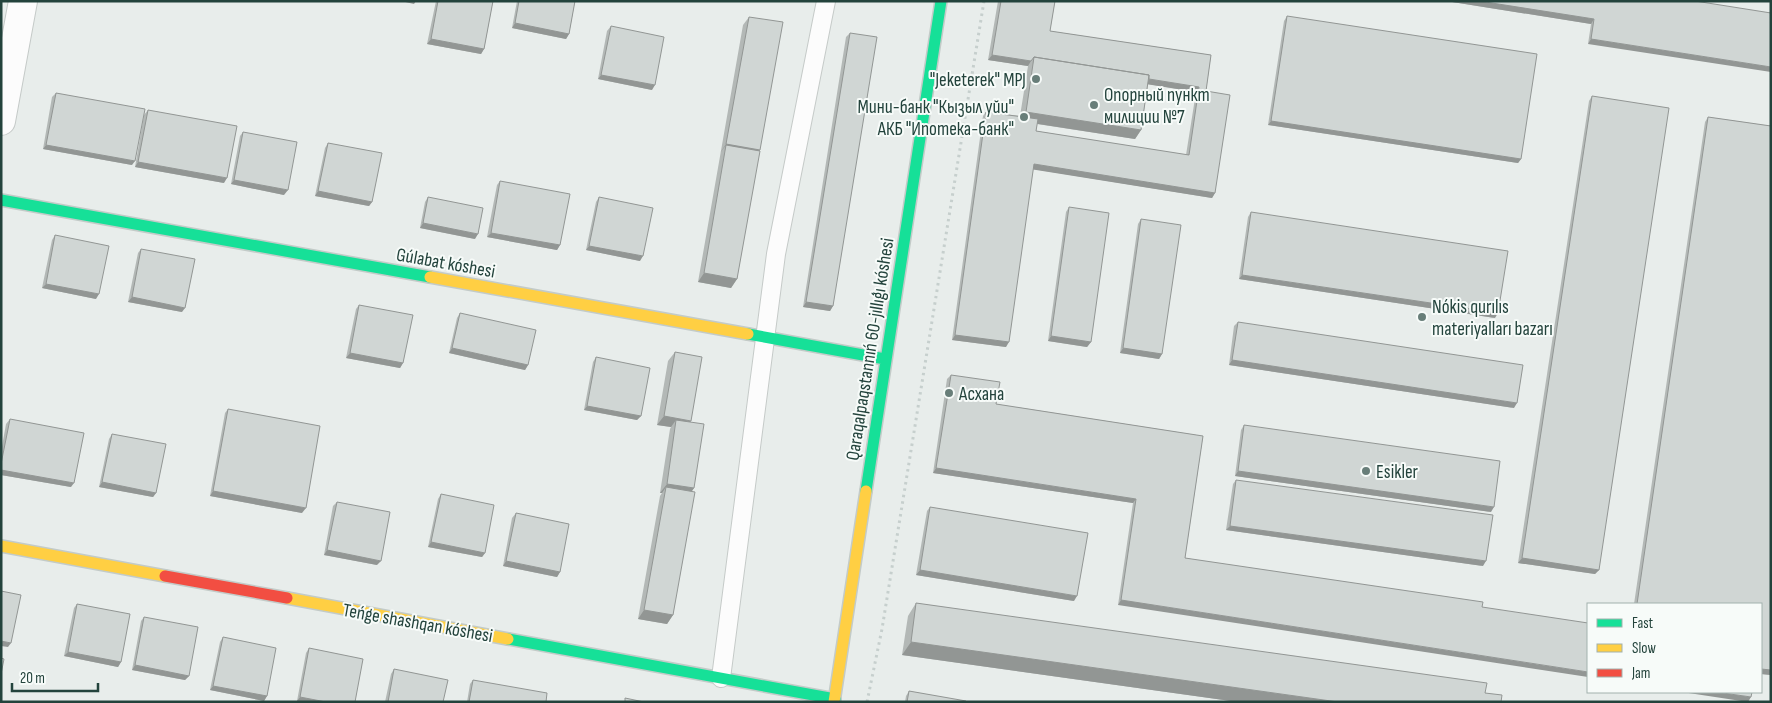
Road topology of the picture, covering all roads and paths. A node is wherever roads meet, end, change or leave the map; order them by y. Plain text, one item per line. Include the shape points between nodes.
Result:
1 (23, 1) edge
2 (826, 1) edge
3 (940, 1) edge
4 (984, 1) edge
5 (1, 121) edge
6 (1, 200) edge
7 (765, 338) junction
8 (885, 359) junction
9 (1, 546) edge
10 (721, 678) junction
11 (834, 700) edge
12 (867, 702) edge

1 - 5 street
2 - 7 lane via 776,254
3 - 8 street, Qaraqalpaqstannıń 60-jıllıǵı kóshesi
4 - 12 path via 882,629
6 - 7 street, Gúlabat kóshesi
7 - 8 street, Gúlabat kóshesi
7 - 10 lane
8 - 11 street, Qaraqalpaqstannıń 60-jıllıǵı kóshesi
9 - 10 street, Teńge shashqan kóshesi
10 - 11 street, Teńge shashqan kóshesi

